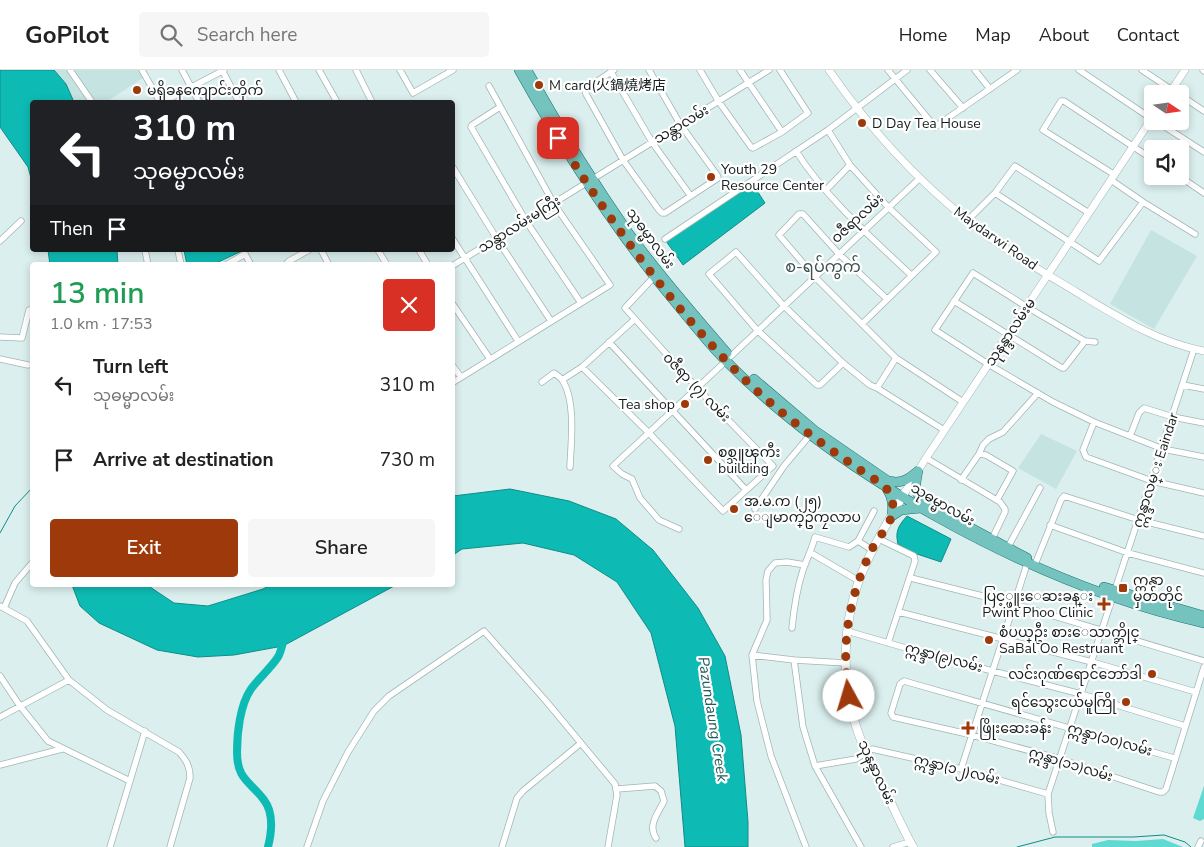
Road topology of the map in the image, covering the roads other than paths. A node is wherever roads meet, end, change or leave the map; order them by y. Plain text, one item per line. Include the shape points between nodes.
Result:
1 (70, 70) edge
2 (142, 70) edge
3 (182, 70) edge
4 (223, 70) edge
5 (279, 70) edge
6 (319, 70) edge
7 (356, 70) edge
8 (400, 70) edge
9 (453, 70) edge
10 (519, 70) edge
11 (527, 70) edge
12 (649, 70) edge
13 (700, 70) edge
14 (740, 70) edge
15 (769, 70) edge
16 (780, 70) edge
17 (829, 70) edge
18 (888, 70) edge
19 (908, 70) edge
20 (930, 70) edge
21 (975, 70) edge
22 (1017, 70) edge
23 (1079, 70) edge
24 (1142, 70) edge
25 (1185, 70) edge
26 (613, 71) edge
27 (441, 73) edge
28 (895, 79) junction
29 (748, 83) junction
30 (1164, 85) edge
31 (1178, 85) edge
32 (489, 86) dead end
33 (191, 87) junction
34 (990, 89) junction
35 (91, 100) edge
36 (160, 100) edge
37 (165, 100) edge
38 (198, 100) edge
39 (238, 100) edge
40 (295, 100) edge
41 (336, 100) edge
42 (371, 100) edge
43 (719, 102) junction
44 (1189, 102) edge
45 (500, 108) junction
46 (858, 108) junction
47 (963, 108) junction
48 (1204, 111) edge
49 (1144, 114) edge
50 (680, 124) junction
51 (828, 130) junction
52 (1145, 130) edge
53 (1170, 130) edge
54 (782, 132) junction
55 (652, 142) junction
56 (1134, 146) junction
57 (796, 151) junction
58 (1204, 152) edge
59 (1144, 153) edge
60 (623, 160) junction
61 (850, 165) junction
62 (455, 171) edge
63 (920, 178) junction
64 (1113, 178) junction
65 (589, 181) junction
66 (1189, 183) edge
67 (826, 190) junction
68 (995, 193) junction
69 (1204, 193) edge
70 (690, 196) junction
71 (1143, 202) junction
72 (553, 203) junction
73 (888, 207) junction
74 (1089, 213) junction
75 (22, 221) dead end
76 (526, 221) junction
77 (967, 221) junction
78 (864, 231) junction
79 (1195, 234) dead end
80 (497, 239) junction
81 (665, 239) dead end
82 (0, 241) edge
83 (1070, 242) junction
84 (455, 243) edge
85 (305, 252) edge
86 (839, 254) junction
87 (465, 258) junction
88 (231, 262) edge
89 (249, 262) edge
90 (289, 262) edge
91 (455, 264) edge
92 (911, 275) junction
93 (1048, 275) junction
94 (654, 277) junction
95 (815, 277) junction
96 (886, 299) junction
97 (954, 301) junction
98 (581, 303) junction
99 (784, 306) junction
100 (455, 307) edge
101 (1027, 307) junction
102 (30, 310) edge
103 (634, 319) junction
104 (552, 321) junction
105 (862, 324) junction
106 (757, 330) junction
107 (1008, 335) junction
108 (0, 337) edge
109 (518, 341) junction
110 (1085, 341) junction
111 (609, 342) junction
112 (1095, 342) dead end
113 (1194, 349) junction
114 (1204, 351) edge
115 (896, 358) junction
116 (0, 359) edge
117 (490, 359) junction
118 (728, 359) junction
119 (843, 363) junction
120 (988, 364) junction
121 (28, 365) dead end
122 (582, 367) junction
123 (455, 369) edge
124 (461, 377) junction
125 (562, 380) junction
126 (455, 381) edge
127 (542, 382) dead end
128 (1183, 385) junction
129 (697, 388) junction
130 (877, 388) junction
131 (1204, 389) edge
132 (1032, 390) junction
133 (963, 402) junction
134 (672, 411) junction
135 (1173, 417) junction
136 (1094, 422) junction
137 (1204, 423) edge
138 (944, 430) junction
139 (649, 433) junction
140 (810, 435) junction
141 (1130, 436) junction
142 (1163, 449) junction
143 (930, 452) junction
144 (841, 453) junction
145 (979, 454) junction
146 (1204, 457) edge
147 (570, 468) dead end
148 (918, 471) junction
149 (961, 480) junction
150 (1152, 481) junction
151 (886, 484) junction
152 (1040, 488) dead end
153 (746, 490) junction
154 (1204, 493) edge
155 (904, 495) junction
156 (997, 500) junction
157 (923, 506) junction
158 (756, 509) dead end
159 (874, 511) dead end
160 (892, 516) junction
161 (1139, 520) junction
162 (1050, 525) junction
163 (679, 530) dead end
164 (1204, 536) edge
165 (879, 539) junction
166 (992, 539) junction
167 (858, 541) junction
168 (1008, 547) junction
169 (872, 550) junction
170 (1128, 553) junction
171 (811, 554) junction
172 (1032, 563) junction
173 (30, 565) edge
174 (805, 565) junction
175 (1204, 572) edge
176 (911, 578) junction
177 (859, 582) junction
178 (1115, 594) junction
179 (1014, 604) junction
180 (2, 607) edge
181 (899, 612) junction
182 (1204, 616) edge
183 (1204, 623) edge
184 (792, 628) dead end
185 (1103, 630) junction
186 (847, 631) junction
187 (1003, 638) junction
188 (888, 643) junction
189 (752, 655) junction
190 (794, 660) junction
191 (1204, 661) edge
192 (1092, 662) junction
193 (846, 663) junction
194 (1204, 666) edge
195 (993, 670) junction
196 (0, 676) edge
197 (68, 680) junction
198 (1196, 692) junction
199 (1081, 694) junction
200 (982, 702) junction
201 (20, 706) junction
202 (891, 715) joint
203 (0, 717) edge
204 (1185, 726) junction
205 (1070, 727) junction
206 (145, 731) junction
207 (972, 735) junction
208 (581, 743) junction
209 (62, 749) junction
210 (866, 753) junction
211 (1174, 758) junction
212 (1060, 759) junction
213 (0, 765) edge
214 (816, 766) junction
215 (961, 769) junction
216 (130, 781) junction
217 (617, 789) junction
218 (1048, 794) junction
219 (1053, 832) dead end
220 (656, 838) dead end
221 (1201, 841) dead end
222 (911, 844) edge
223 (110, 847) edge
224 (170, 847) edge
225 (307, 847) edge
226 (502, 847) edge
227 (608, 847) edge
228 (806, 847) edge
229 (861, 847) edge
230 (893, 847) edge
231 (1198, 847) edge

1 - 35 street
2 - 36 street
3 - 33 street
4 - 33 street
4 - 39 street
5 - 40 street
6 - 41 street
7 - 42 street
8 - 27 street via 413,92
9 - 27 street
10 - 65 main road, သုဓမ္မာလမ်း via 541,110
11 - 65 main road, သုဓမ္မာလမ်း
12 - 50 street
13 - 43 street
14 - 29 street
15 - 29 street, သန္တာလမ်း
16 - 54 street via 808,112
17 - 46 street, Maydarwi Road
18 - 28 street
19 - 28 street
20 - 47 street
21 - 34 street
22 - 34 street
23 - 49 street
24 - 30 street
25 - 31 street
26 - 55 street
26 - 60 street via 585,90
28 - 46 street
28 - 47 street via 935,127
29 - 43 street, သန္တာလမ်း
29 - 54 street
32 - 45 street
33 - 37 street
33 - 38 street
34 - 47 street
43 - 50 street, သန္တာလမ်း
43 - 54 street via 753,148
44 - 48 street
45 - 72 street
45 - 76 street via 471,125
46 - 51 street
46 - 63 street, Maydarwi Road
50 - 55 street, သန္တာလမ်း
50 - 70 street via 718,174 718,178
51 - 57 street
51 - 61 street
52 - 56 street, သုနန္ဒာလမ်းမ
53 - 58 street
55 - 60 street, သန္တာလမ်း
55 - 70 street
56 - 59 street
56 - 64 street, သုနန္ဒာလမ်းမ
56 - 64 street via 1062,100 1043,130
57 - 67 street
57 - 81 street
60 - 65 street, သန္တာလမ်း
60 - 70 street via 662,213
61 - 67 street
61 - 73 street
62 - 80 street
63 - 73 street, ဝဇီရာလမ်း
63 - 77 street, Maydarwi Road
64 - 71 street
64 - 74 street, သုနန္ဒာလမ်းမ
65 - 72 street, သန္တာလမ်းမကြီး
65 - 94 main road, သုဓမ္မာလမ်း via 624,238
65 - 118 main road, သုဓမ္မာလမ်း
66 - 69 street
67 - 78 street
68 - 74 street via 1015,166
68 - 77 street
68 - 83 street
71 - 79 street
71 - 83 street via 1100,261
72 - 76 street, သန္တာလမ်းမကြီး
72 - 98 street via 610,284
73 - 78 street, ဝဇီရာလမ်း
73 - 92 street via 936,252
74 - 83 street, သုနန္ဒာလမ်းမ
75 - 82 street
76 - 80 street, သန္တာလမ်းမကြီး
76 - 98 street
77 - 93 street, Maydarwi Road
78 - 86 street, ဝဇီရာလမ်း
78 - 92 street
80 - 87 street, သန္တာလမ်းမကြီး
80 - 104 street
83 - 93 street, သုနန္ဒာလမ်းမ
84 - 87 street
85 - 90 street
86 - 95 street, ဝဇီရာလမ်း
86 - 95 street via 801,213 779,235
86 - 96 street
87 - 91 street, သန္တာလမ်းမကြီး
87 - 109 street
88 - 89 street via 245,254
92 - 96 street
93 - 101 street, သုနန္ဒာလမ်းမ
93 - 113 street, Maydarwi Road via 1151,334
94 - 103 street, ၀ဇီရာ (၇) လမ်း via 625,308
94 - 118 main road, သုဓမ္မာလမ်း
95 - 99 street, ဝဇီရာလမ်း
95 - 105 street
96 - 105 street
97 - 101 street via 973,273
97 - 107 street
97 - 120 street via 935,330
98 - 104 street
99 - 106 street, ဝဇီရာလမ်း
99 - 106 street via 736,252 709,274
99 - 119 street
100 - 117 street
101 - 107 street, သုနန္ဒာလမ်းမ
101 - 110 street
102 - 108 street via 22,338
103 - 111 street
103 - 129 street, ၀ဇီရာ (၇) လမ်း
104 - 109 street
105 - 115 street
106 - 118 street, ဝဇီရာလမ်း
106 - 119 street via 818,385
107 - 110 street via 1064,368
107 - 120 street, သုနန္ဒာလမ်းမ
109 - 117 street
110 - 112 street
111 - 122 street
111 - 134 street
113 - 114 street, Maydarwi Road
113 - 128 street, ဣန္ဒာလမ္း Eaindar
115 - 130 street
115 - 133 street
116 - 121 street
117 - 124 street
118 - 129 street, ဝဇီရာလမ်း
118 - 140 main road, သုဓမ္မာလမ်း via 765,398
118 - 144 main road, သုဓမ္မာလမ်း
119 - 130 street
120 - 132 street
120 - 133 street, သုနန္ဒာလမ်းမ
122 - 125 street
122 - 139 street
123 - 124 street
124 - 126 street
125 - 127 street via 554,373
125 - 147 street via 570,400
128 - 131 street
128 - 135 street, ဣန္ဒာလမ္း Eaindar
129 - 134 street, ဝဇီရာလမ်း
129 - 153 street, ၀ဇီရာ (၇) လမ်း via 773,466
130 - 138 street
132 - 136 street
132 - 145 street via 1002,432 982,445
133 - 138 street, သုနန္ဒာလမ်းမ
134 - 139 street, ဝဇီရာလမ်း
134 - 153 street
135 - 137 street
135 - 141 street via 1144,408
135 - 142 street, ဣန္ဒာလမ္း Eaindar
136 - 141 street
136 - 150 street via 1083,454
138 - 143 street, သုနန္ဒာလမ်းမ
139 - 153 street via 723,511
139 - 163 street, ဝဇီရာလမ်း via 613,466 632,479 640,498 659,520
140 - 144 main road, သုဓမ္မာလမ်း
140 - 158 street via 784,466
141 - 142 street
142 - 146 street
142 - 150 street, ဣန္ဒာလမ္း Eaindar
143 - 148 street, သုနန္ဒာလမ်းမ
143 - 149 street
144 - 151 main road, သုဓမ္မာလမ်း
145 - 149 street
145 - 156 street via 1013,471
148 - 151 main road via 907,481
148 - 155 street, သုနန္ဒာလမ်းမ
148 - 157 main road via 915,489
149 - 156 street
150 - 154 street
150 - 161 street, ဣန္ဒာလမ္း Eaindar
151 - 155 main road, သုဓမ္မာလမ်း
151 - 160 main road via 893,503
152 - 168 street
155 - 157 main road, သုဓမ္မာလမ်း
155 - 160 main road, သုနန္ဒာလမ်း
156 - 166 street via 1005,512
157 - 160 main road via 901,510
157 - 166 main road, သုဓမ္မာလမ်း
157 - 172 main road, သုဓမ္မာလမ်း via 986,544
159 - 167 street
160 - 165 main road, သုနန္ဒာလမ်း
161 - 162 street via 1064,496
161 - 164 street
161 - 170 street, ဣန္ဒာလမ္း Eaindar
162 - 170 street
162 - 172 street
165 - 169 main road, သုနန္ဒာလမ်း
165 - 176 street via 914,556
166 - 168 main road, သုဓမ္မာလမ်း
167 - 169 street
167 - 171 street via 849,547 815,537
168 - 172 main road, သုဓမ္မာလမ်း
169 - 177 main road, သုနန္ဒာလမ်း
170 - 175 street
170 - 178 street, ဣန္ဒာလမ္း Eaindar
171 - 174 street
171 - 177 street
172 - 178 main road, သုဓမ္မာလမ်း
172 - 179 street
173 - 180 street via 15,583
174 - 184 street
174 - 189 street via 775,563 768,571 767,620
176 - 179 street
176 - 181 street
177 - 186 main road, သုနန္ဒာလမ်း
178 - 182 main road, သုဓမ္မာလမ်း
178 - 183 main road, သုဓမ္မာလမ်း
178 - 185 street, ဣန္ဒာလမ္း Eaindar
179 - 185 street
179 - 187 street
180 - 197 street via 27,622
181 - 187 street
181 - 188 street
185 - 191 street
185 - 192 street, ဣန္ဒာလမ္း Eaindar
186 - 188 street, ဣန္ဒာ(၉)လမ်း
186 - 193 main road, သုနန္ဒာလမ်း
187 - 192 street
187 - 195 street
188 - 195 street, ဣန္ဒာ(၉)လမ်း
189 - 190 street
189 - 228 street via 757,701 771,756
190 - 193 street
190 - 214 street via 803,728
192 - 198 street
192 - 199 street, ဣန္ဒာလမ္း Eaindar
193 - 210 main road, သုနန္ဒာလမ်း via 851,705
194 - 198 street
195 - 199 street, ဣန္ဒာ(၉)လမ်း
195 - 200 street
196 - 201 street
197 - 201 street
197 - 206 street via 107,710
198 - 204 street
199 - 204 street, ဣန္ဒာ(၉)လမ်း
199 - 205 street, ဣန္ဒာလမ္း Eaindar
200 - 202 street, ဣန္ဒာ(၁၀)လမ်း via 904,681
200 - 205 street, ဣန္ဒာ(၁၀)လမ်း
200 - 207 street
201 - 203 street
201 - 209 street via 48,741
202 - 207 street, ဣန္ဒာ(၁၁)လမ်း
204 - 211 street
205 - 211 street, ဣန္ဒာ(၁၀)လမ်း
205 - 212 street, ဣန္ဒာလမ္း Eaindar
206 - 216 street
206 - 224 street via 179,752 190,769 188,789
207 - 212 street, ဣန္ဒာ(၁၁)လမ်း
207 - 215 street
208 - 217 street
208 - 225 street via 484,631 389,696 374,711 323,801
208 - 226 street via 517,798
209 - 213 street
209 - 216 street
210 - 214 street, ဣန္ဒာ(၁၂)လမ်း via 856,759
210 - 215 street, ဣန္ဒာ(၁၂)လမ်း via 872,749
210 - 222 main road, သုနန္ဒာလမ်း
211 - 212 street, ဣန္ဒာ(၁၁)လမ်း via 1163,792
212 - 218 street, ဣန္ဒာလမ္း Eaindar
214 - 229 street
215 - 218 street, ဣန္ဒာ(၁၂)လမ်း
216 - 223 street
217 - 220 street via 655,786 661,791 664,801 657,811 652,832
217 - 227 street
218 - 219 street
221 - 231 street
222 - 230 street

